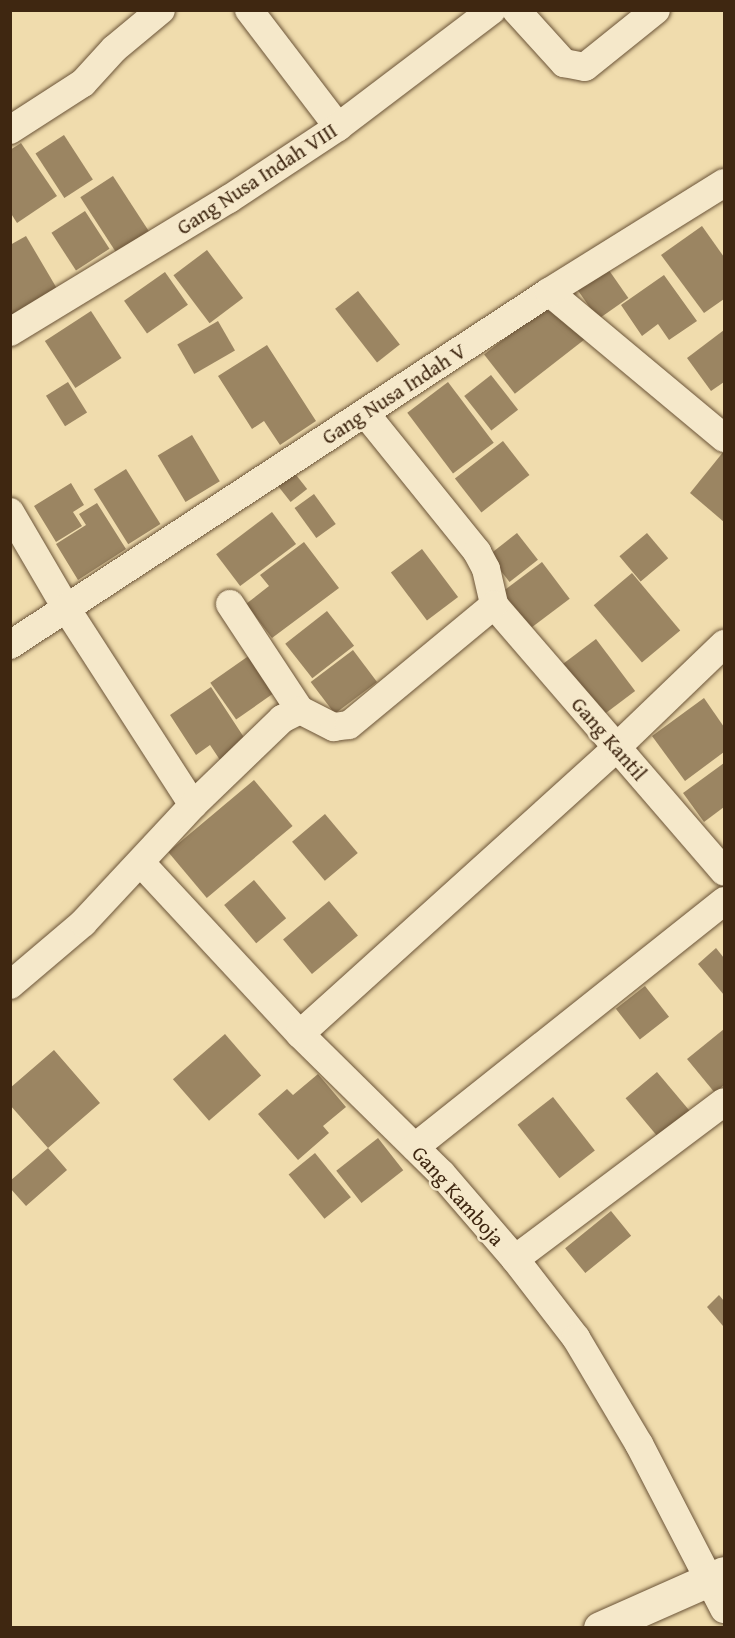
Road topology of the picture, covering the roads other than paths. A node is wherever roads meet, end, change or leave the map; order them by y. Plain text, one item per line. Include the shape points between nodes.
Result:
1 (161, 10) edge
2 (249, 10) edge
3 (492, 10) edge
4 (516, 10) edge
5 (656, 10) edge
6 (338, 127) junction
7 (10, 130) edge
8 (724, 183) edge
9 (549, 292) junction
10 (10, 332) edge
11 (365, 413) junction
12 (724, 438) edge
13 (10, 512) edge
14 (230, 604) dead end
15 (494, 605) junction
16 (66, 608) junction
17 (724, 644) edge
18 (10, 645) edge
19 (300, 710) junction
20 (616, 748) junction
21 (193, 805) junction
22 (141, 863) junction
23 (724, 871) edge
24 (724, 901) edge
25 (10, 985) edge
26 (300, 1034) junction
27 (722, 1110) edge
28 (414, 1147) junction
29 (515, 1259) junction
30 (716, 1576) edge
31 (724, 1609) edge
32 (600, 1628) edge

1 - 7 street via 114,49 83,83
2 - 6 street
3 - 6 street, Gang Nusa Indah VIII
4 - 5 street via 564,63 585,67
6 - 10 street, Gang Nusa Indah VIII via 229,199
8 - 9 street, Gang Nusa Indah V
9 - 11 street, Gang Nusa Indah V
9 - 12 street
11 - 15 street via 477,552 486,569
11 - 16 street, Gang Nusa Indah V
13 - 16 street
14 - 19 street
15 - 19 street via 349,725 334,727
15 - 20 street, Gang Kantil
16 - 18 street, Gang Nusa Indah V
16 - 21 street
17 - 20 street
19 - 21 street via 282,719
20 - 23 street, Gang Kantil
20 - 26 street
21 - 22 street
22 - 25 street via 83,923
22 - 26 street, Gang Kamboja
24 - 28 street
26 - 28 street, Gang Kamboja
27 - 29 street
28 - 29 street, Gang Kamboja
29 - 30 street, Gang Kamboja via 576,1338
30 - 31 street, Gang Kamboja
30 - 32 street

